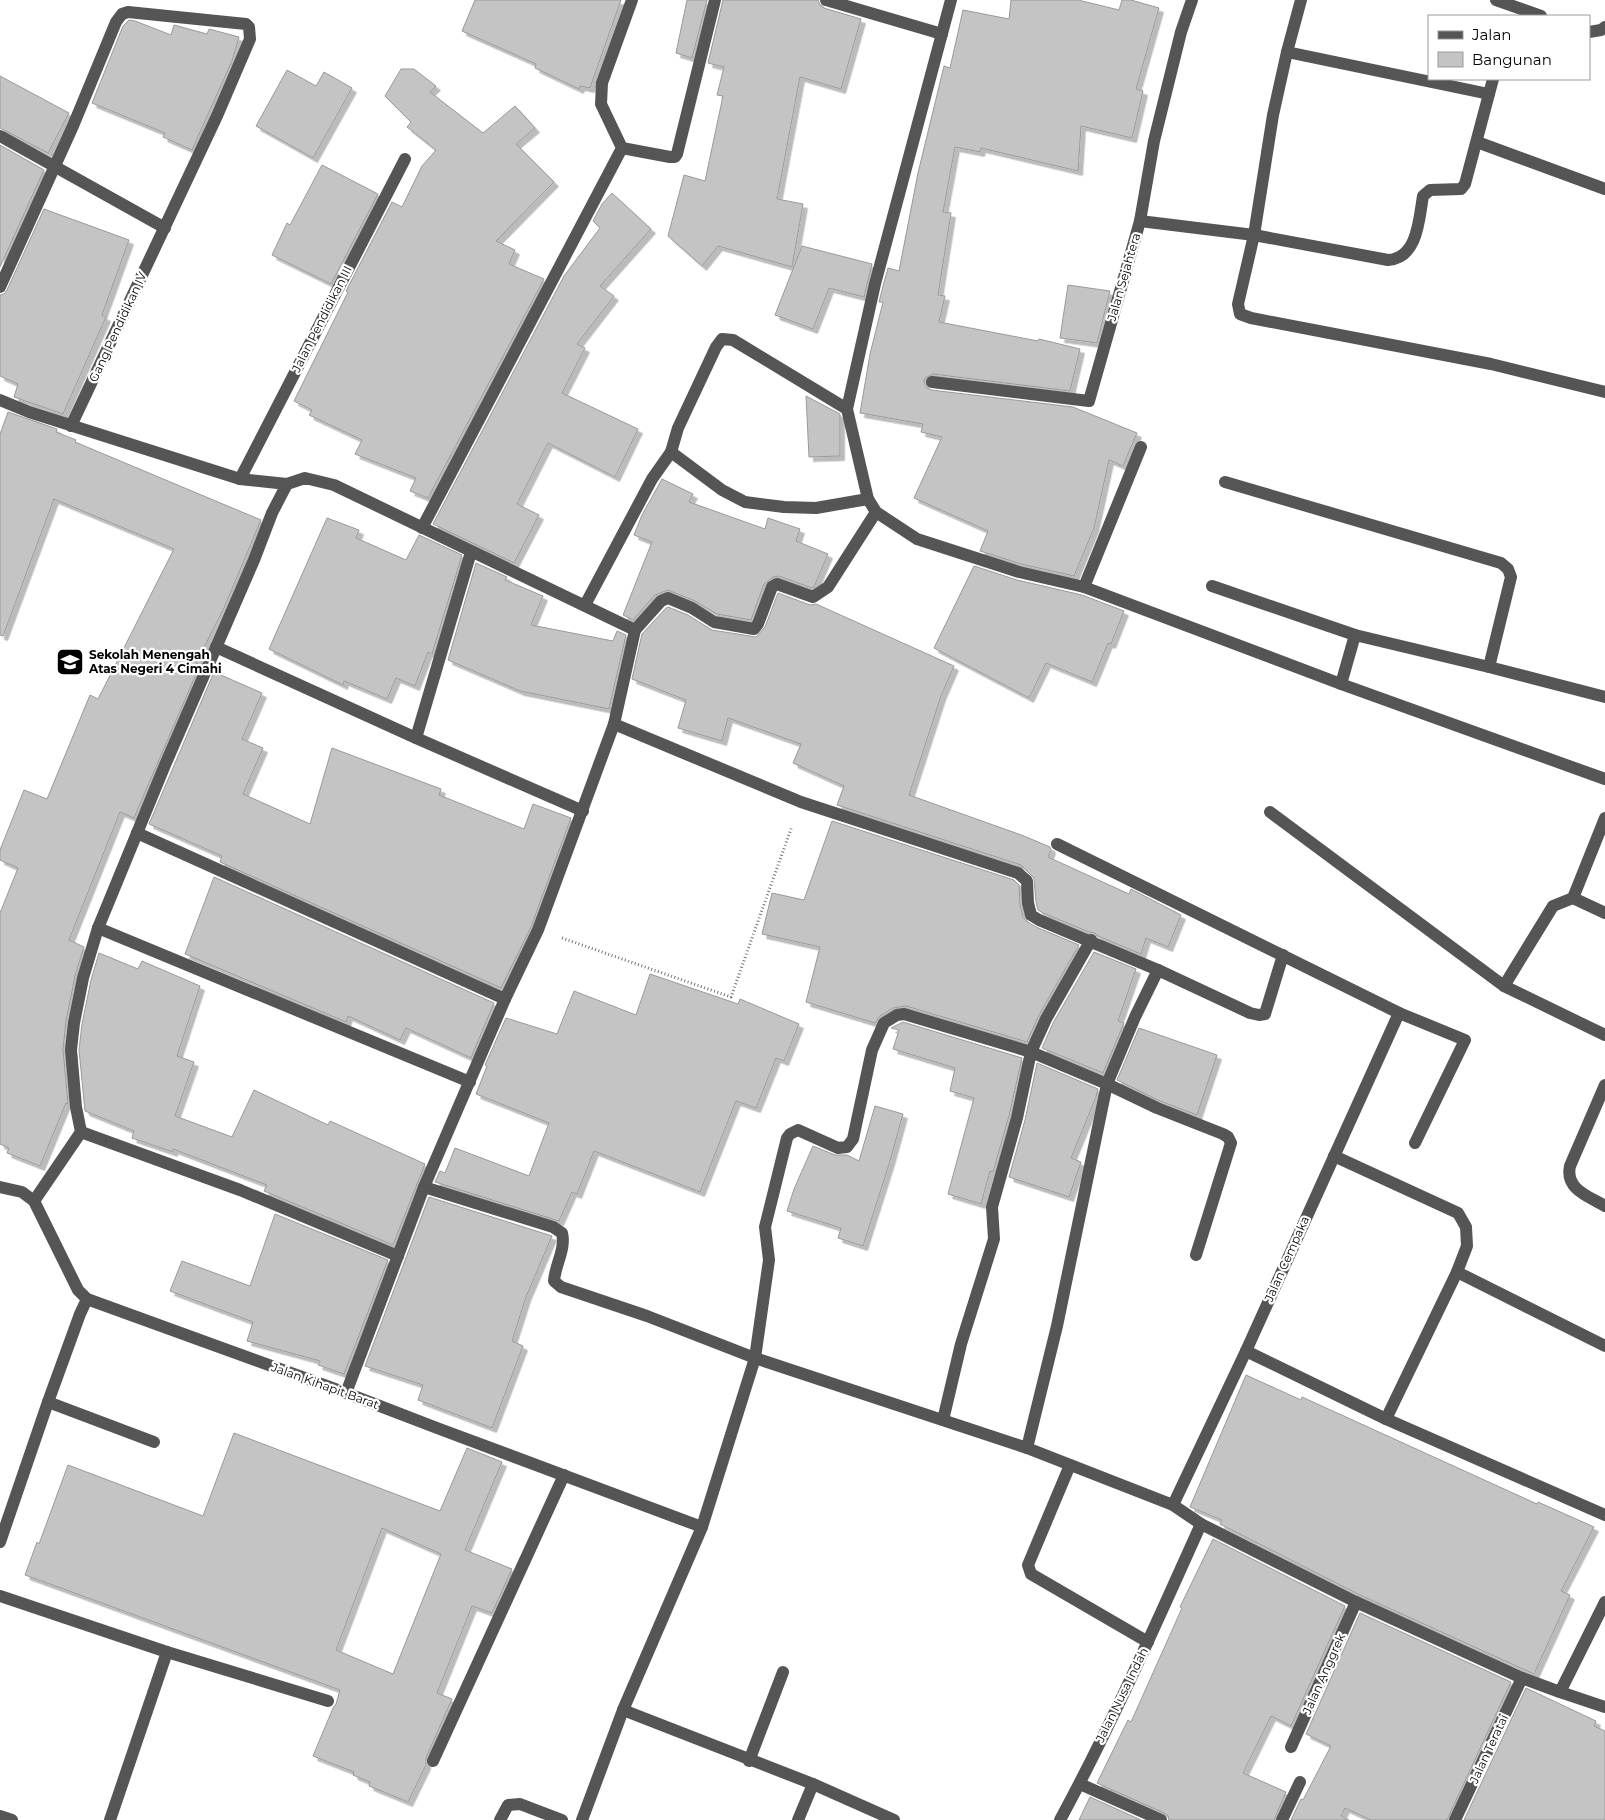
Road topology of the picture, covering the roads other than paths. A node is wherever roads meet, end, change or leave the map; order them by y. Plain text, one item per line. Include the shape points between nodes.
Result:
1 (632, 0) edge
2 (716, 0) edge
3 (826, 0) edge
4 (951, 0) edge
5 (1192, 0) edge
6 (1301, 0) edge
7 (1496, 0) edge
8 (1514, 12) edge
9 (1534, 15) edge
10 (1605, 27) edge
11 (1590, 32) edge
12 (942, 34) junction
13 (1287, 52) junction
14 (1493, 80) edge
15 (1488, 94) junction
16 (0, 136) edge
17 (1477, 142) junction
18 (622, 148) junction
19 (405, 159) dead end
20 (54, 166) junction
21 (1605, 189) edge
22 (1140, 221) junction
23 (165, 228) junction
24 (1254, 235) junction
25 (0, 287) edge
26 (932, 382) dead end
27 (1605, 392) edge
28 (0, 400) edge
29 (847, 409) junction
30 (71, 426) junction
31 (1141, 447) dead end
32 (671, 452) junction
33 (240, 479) junction
34 (1226, 482) dead end
35 (287, 484) junction
36 (868, 499) junction
37 (876, 512) junction
38 (422, 528) junction
39 (472, 552) junction
40 (1212, 586) dead end
41 (1084, 587) junction
42 (585, 605) junction
43 (635, 630) junction
44 (1355, 635) junction
45 (216, 647) junction
46 (1489, 667) junction
47 (1341, 684) junction
48 (1605, 697) edge
49 (614, 724) junction
50 (416, 738) junction
51 (1605, 779) edge
52 (583, 811) junction
53 (1270, 812) dead end
54 (1605, 818) edge
55 (137, 833) junction
56 (1057, 844) dead end
57 (1574, 898) junction
58 (1605, 913) edge
59 (98, 928) junction
60 (1091, 940) junction
61 (1283, 955) junction
62 (1158, 970) junction
63 (1504, 986) junction
64 (505, 999) junction
65 (1399, 1012) junction
66 (1605, 1035) edge
67 (1031, 1052) junction
68 (470, 1082) junction
69 (1107, 1084) junction
70 (1605, 1086) edge
71 (81, 1132) junction
72 (1414, 1144) dead end
73 (1334, 1156) junction
74 (0, 1187) edge
75 (424, 1187) junction
76 (34, 1201) junction
77 (1605, 1206) edge
78 (1196, 1255) dead end
79 (398, 1256) junction
80 (1457, 1272) junction
81 (87, 1299) junction
82 (1605, 1346) edge
83 (1246, 1351) junction
84 (755, 1358) junction
85 (346, 1393) junction
86 (48, 1402) junction
87 (1386, 1419) junction
88 (943, 1420) junction
89 (154, 1442) dead end
90 (1027, 1448) junction
91 (1070, 1465) junction
92 (564, 1475) junction
93 (1173, 1505) junction
94 (1605, 1516) edge
95 (1201, 1524) junction
96 (702, 1527) junction
97 (0, 1542) edge
98 (0, 1596) edge
99 (1356, 1602) junction
100 (1605, 1602) edge
101 (1148, 1642) junction
102 (167, 1652) junction
103 (783, 1672) dead end
104 (1522, 1678) junction
105 (1560, 1692) junction
106 (328, 1700) dead end
107 (1605, 1707) edge
108 (623, 1710) junction
109 (1291, 1747) dead end
110 (750, 1760) junction
111 (433, 1761) dead end
112 (1300, 1782) dead end
113 (813, 1784) junction
114 (1080, 1784) junction
115 (0, 1816) edge
116 (12, 1820) edge
117 (110, 1820) edge
118 (500, 1820) edge
119 (562, 1820) edge
120 (582, 1820) edge
121 (798, 1820) edge
122 (894, 1820) edge
123 (1060, 1820) edge
124 (1161, 1820) edge
125 (1282, 1820) edge
126 (1455, 1820) edge

1 - 18 street via 600,93 601,104
2 - 18 street via 677,154 670,157
3 - 12 street
4 - 12 street
5 - 22 street, Jalan Sejahtera via 1154,141
6 - 13 street
7 - 8 street
8 - 9 street
10 - 11 street
12 - 29 street via 875,284
13 - 15 street
13 - 24 street via 1273,115
14 - 15 street
15 - 17 street
16 - 20 street
17 - 21 street
17 - 24 street via 1461,189 1430,190 1423,196 1416,233 1408,252 1398,260
18 - 38 street
19 - 33 street, Jalan Pendidikan III
20 - 23 street
20 - 23 street, Gang Pendidikan IV via 122,14 246,24 250,39
20 - 25 street
22 - 24 street
22 - 26 street, Jalan Sejahtera via 1089,401
23 - 30 street, Gang Pendidikan IV
24 - 27 street via 1238,304 1240,314 1491,364
28 - 30 street
29 - 32 street via 733,340 722,339 678,428
29 - 36 street
30 - 33 street
31 - 41 street
32 - 36 street via 722,490 745,502 816,508
32 - 42 street via 652,479
33 - 35 street
34 - 46 street via 1501,563 1511,578
35 - 38 street via 305,478 334,485
35 - 45 street via 272,512
36 - 37 street
37 - 41 street via 916,539 1019,572
37 - 43 street via 828,587 813,597 777,584 772,587 754,629 714,622 668,598 661,601
38 - 39 street
39 - 42 street
39 - 50 street
40 - 44 street
41 - 47 street
42 - 43 street
43 - 49 street
44 - 46 street
44 - 47 street
45 - 50 street
45 - 55 street
46 - 48 street
47 - 51 street
49 - 52 street
49 - 60 street via 801,802 1018,872 1027,881 1031,915
50 - 52 street
52 - 64 street via 538,930
53 - 63 street
54 - 57 street
55 - 59 street
55 - 64 street
56 - 61 street
57 - 58 street
57 - 63 street via 1553,906
59 - 68 street
59 - 71 street via 83,978 71,1050
60 - 62 street
60 - 67 street
61 - 62 street via 1265,1014 1259,1015
61 - 65 street
62 - 69 street
63 - 66 street
64 - 68 street
65 - 72 street via 1466,1040
65 - 73 street, Jalan Cempaka
67 - 69 street
67 - 84 street via 904,1014 884,1023 872,1050 854,1139 847,1147 838,1148 798,1130 787,1138 765,1227 769,1260
67 - 88 street via 1017,1118 992,1207 994,1239 961,1344
68 - 75 street
69 - 78 street via 1223,1134 1231,1143
69 - 90 street via 1057,1326
70 - 77 street via 1568,1176 1578,1189
71 - 76 street
71 - 79 street via 240,1190
73 - 80 street via 1458,1213 1466,1227 1467,1246
73 - 83 street, Jalan Cempaka
74 - 76 street via 22,1192
75 - 79 street
75 - 84 street via 553,1227 562,1233 564,1241 554,1271 554,1281 561,1287
76 - 81 street via 78,1290
79 - 85 street
80 - 82 street
80 - 87 street
81 - 85 street, Jalan Kihapit Barat
81 - 86 street
83 - 87 street
83 - 93 street, Jalan Cempaka
84 - 88 street
84 - 96 street
85 - 92 street, Jalan Kihapit Barat
86 - 89 street
86 - 97 street
87 - 94 street
88 - 90 street
90 - 91 street
91 - 93 street
91 - 101 street via 1028,1565 1031,1574
92 - 96 street, Jalan Kihapit Barat
92 - 111 street
93 - 95 street
95 - 99 street
95 - 101 street, Jalan Nusa Indah
96 - 108 street
98 - 102 street
99 - 104 street
99 - 109 street, Jalan Anggrek
100 - 105 street
101 - 114 street, Jalan Nusa Indah
102 - 106 street
102 - 117 street
103 - 110 street
104 - 105 street
104 - 126 street, Jalan Teratai
105 - 107 street
108 - 110 street
108 - 120 street
110 - 113 street
112 - 125 street
113 - 121 street
113 - 122 street
114 - 123 street, Jalan Nusa Indah
114 - 124 street
115 - 116 street
118 - 119 street via 508,1805 520,1804

